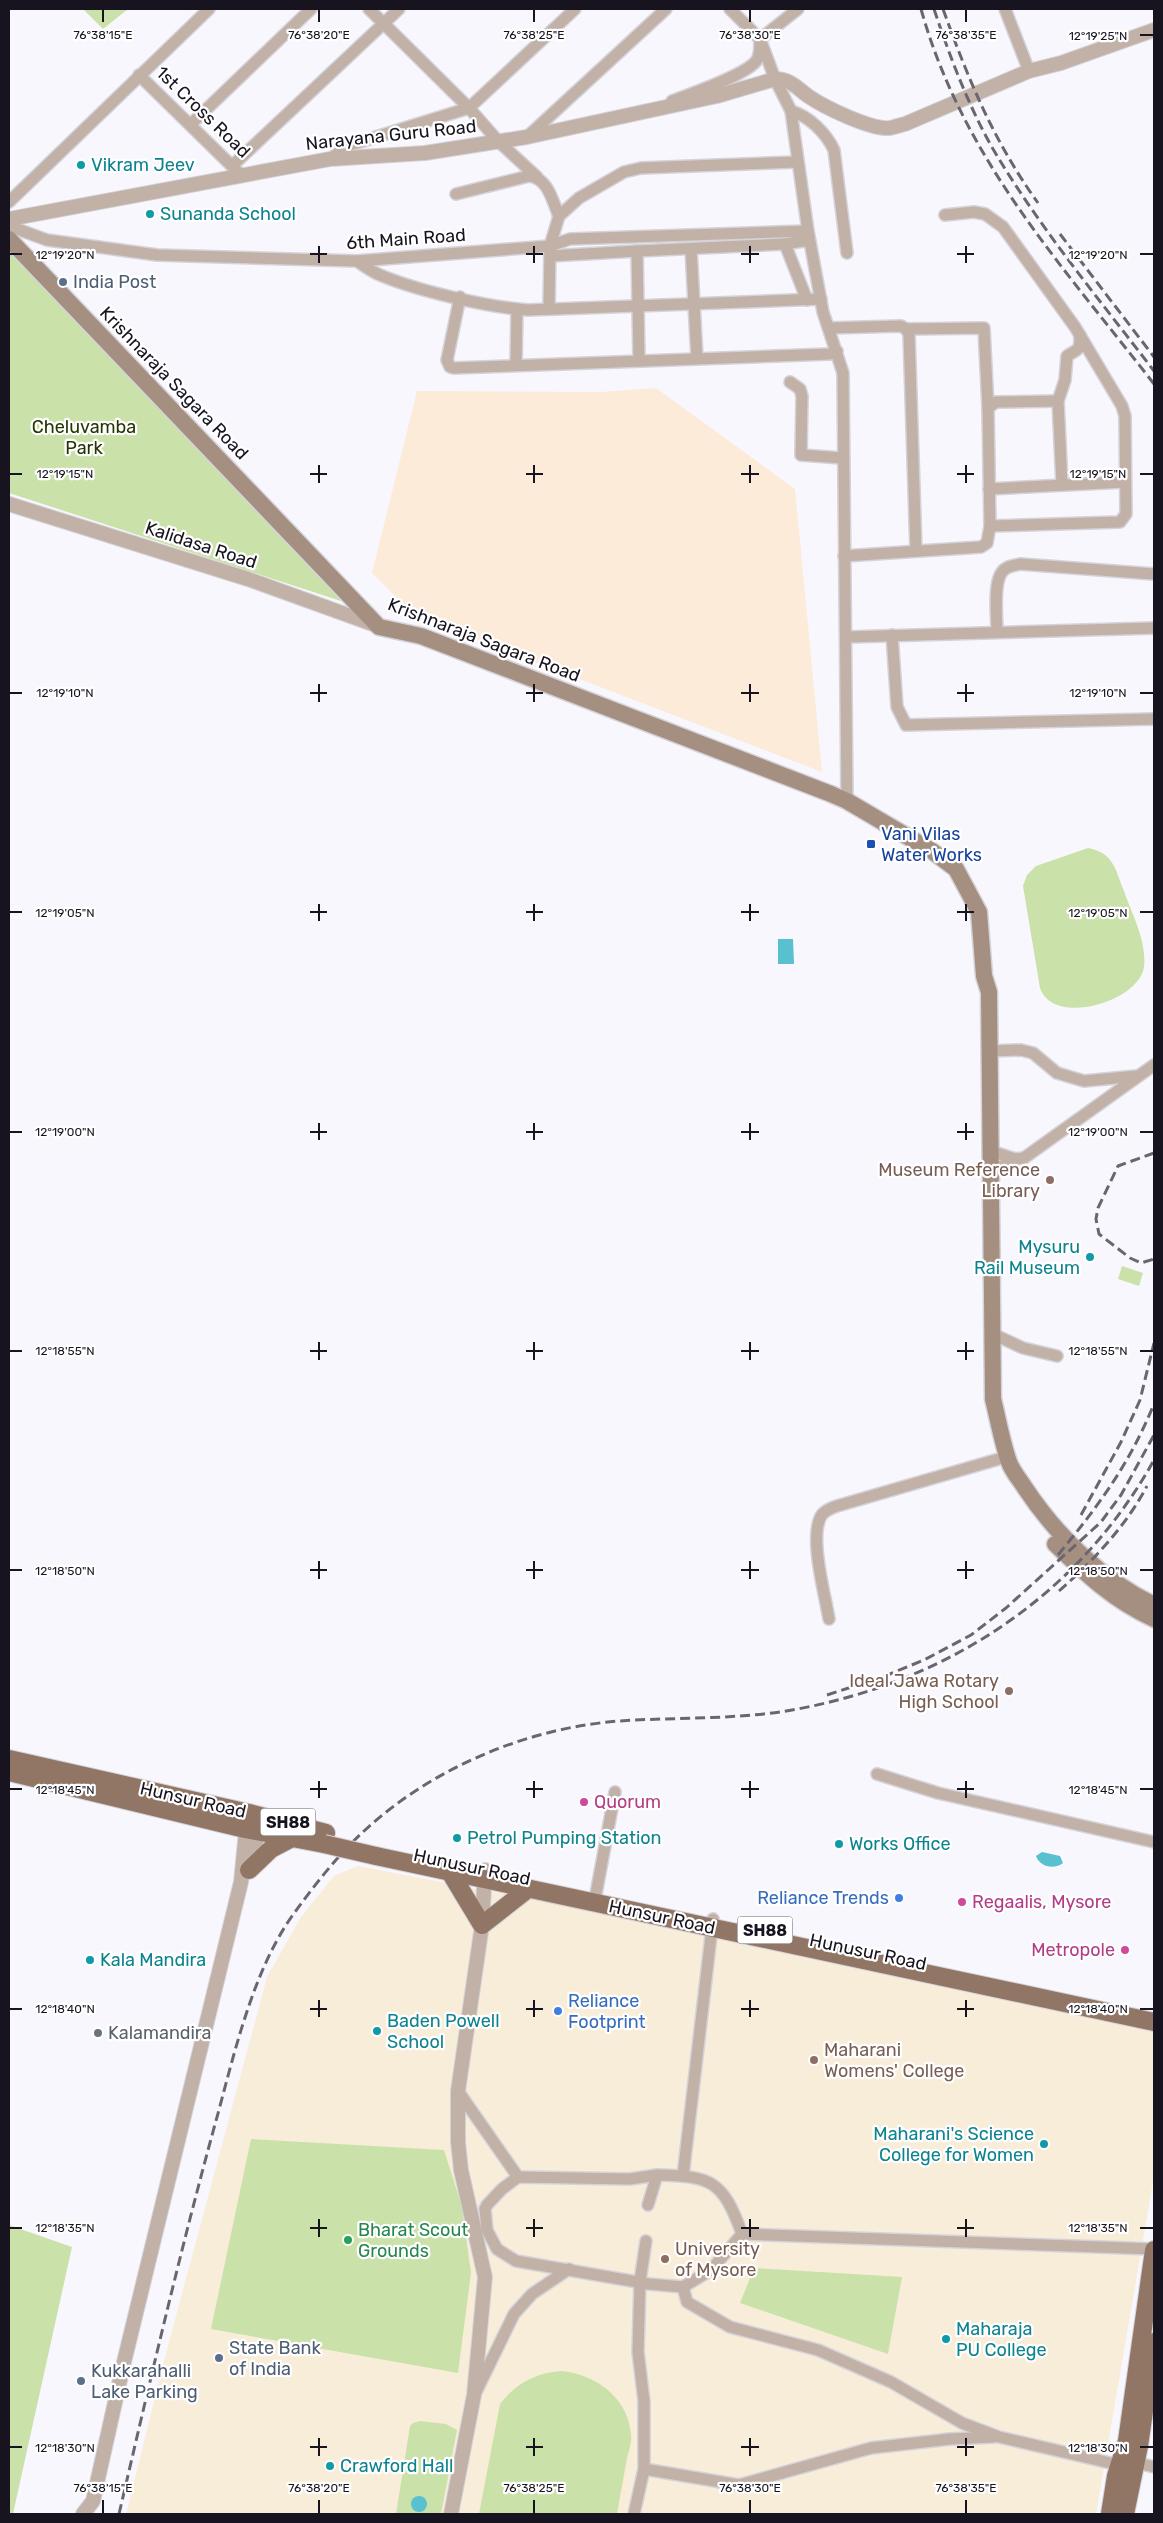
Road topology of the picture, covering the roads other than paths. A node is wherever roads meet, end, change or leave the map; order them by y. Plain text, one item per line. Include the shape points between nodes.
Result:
1 (210, 9) edge
2 (311, 9) edge
3 (369, 9) edge
4 (399, 9) edge
5 (574, 9) edge
6 (666, 9) edge
7 (730, 9) edge
8 (798, 9) edge
9 (1005, 9) edge
10 (384, 23) junction
11 (1154, 30) edge
12 (760, 40) junction
13 (1029, 71) junction
14 (139, 75) junction
15 (775, 79) junction
16 (469, 108) junction
17 (653, 109) junction
18 (791, 111) junction
19 (191, 124) junction
20 (527, 137) junction
21 (498, 142) junction
22 (330, 158) junction
23 (797, 162) junction
24 (237, 171) junction
25 (537, 177) junction
26 (456, 194) dead end
27 (9, 202) edge
28 (945, 215) dead end
29 (559, 216) junction
30 (9, 219) edge
31 (9, 226) edge
32 (808, 236) junction
33 (9, 239) edge
34 (785, 244) junction
35 (691, 249) junction
36 (550, 251) junction
37 (637, 251) junction
38 (848, 253) dead end
39 (357, 261) junction
40 (460, 298) junction
41 (821, 299) junction
42 (807, 300) junction
43 (694, 302) junction
44 (636, 306) junction
45 (517, 309) junction
46 (549, 309) junction
47 (829, 328) junction
48 (906, 329) junction
49 (1080, 335) junction
50 (837, 350) junction
51 (697, 358) junction
52 (639, 360) junction
53 (516, 365) junction
54 (790, 382) dead end
55 (1058, 401) junction
56 (988, 408) junction
57 (842, 458) junction
58 (1125, 482) junction
59 (1062, 485) junction
60 (988, 489) junction
61 (9, 504) edge
62 (990, 526) junction
63 (916, 551) junction
64 (844, 556) junction
65 (1154, 574) edge
66 (379, 627) junction
67 (1154, 628) edge
68 (997, 632) junction
69 (892, 636) junction
70 (846, 637) junction
71 (1154, 719) edge
72 (847, 801) junction
73 (984, 976) junction
74 (990, 1051) junction
75 (1154, 1065) edge
76 (1139, 1076) junction
77 (987, 1151) junction
78 (1015, 1159) junction
79 (987, 1172) junction
80 (993, 1334) junction
81 (1057, 1356) dead end
82 (999, 1459) junction
83 (1154, 1605) edge
84 (829, 1619) dead end
85 (1154, 1619) edge
86 (9, 1759) edge
87 (9, 1772) edge
88 (877, 1774) dead end
89 (615, 1792) dead end
90 (254, 1822) junction
91 (294, 1837) junction
92 (325, 1839) junction
93 (1154, 1842) edge
94 (376, 1851) junction
95 (450, 1872) junction
96 (485, 1875) junction
97 (245, 1876) junction
98 (528, 1889) junction
99 (596, 1894) junction
100 (712, 1923) junction
101 (482, 1924) junction
102 (1154, 2014) edge
103 (1154, 2022) edge
104 (458, 2091) junction
105 (657, 2175) junction
106 (683, 2176) junction
107 (518, 2177) junction
108 (648, 2205) dead end
109 (481, 2231) junction
110 (742, 2234) junction
111 (646, 2241) dead end
112 (1154, 2250) edge
113 (569, 2269) junction
114 (640, 2281) junction
115 (683, 2287) junction
116 (1154, 2342) edge
117 (474, 2395) junction
118 (999, 2437) junction
119 (1127, 2464) junction
120 (1154, 2467) edge
121 (644, 2469) junction
122 (83, 2514) edge
123 (451, 2514) edge
124 (634, 2514) edge
125 (1110, 2514) edge
126 (1125, 2514) edge

1 - 14 street
2 - 19 street
3 - 10 street
4 - 10 street
5 - 16 street
6 - 20 street
7 - 12 street
8 - 12 street
9 - 13 street
10 - 16 street
10 - 24 street
11 - 13 street
12 - 15 street
12 - 17 street via 759,54 752,65 738,74
13 - 15 street via 889,128 872,126 844,115 808,96 785,79
14 - 19 street, 1st Cross Road
14 - 27 street
15 - 17 street, Narayana Guru Road via 717,96
15 - 18 street
16 - 21 street
16 - 22 street via 347,146
17 - 20 street, Narayana Guru Road
18 - 23 street
18 - 38 street via 813,123 831,142
19 - 24 street, 1st Cross Road
20 - 21 street, Narayana Guru Road
21 - 22 street, Narayana Guru Road via 425,154
21 - 25 street
22 - 24 street, Narayana Guru Road
23 - 29 street via 632,169 579,198
23 - 32 street
24 - 30 street, Narayana Guru Road
25 - 26 street via 529,176
25 - 29 street via 543,180
28 - 49 street via 984,214 1003,227
29 - 36 street
31 - 39 street, 6th Main Road via 47,240 157,255
32 - 34 street
32 - 36 street, 6th Main Road via 570,239
32 - 41 street
33 - 66 main road, Krishnaraja Sagara Road
34 - 35 street
34 - 42 street
35 - 37 street
35 - 43 street
36 - 37 street
36 - 39 street, 6th Main Road
36 - 46 street
37 - 44 street
39 - 40 street via 379,275
40 - 45 street
40 - 53 street via 448,364 454,368
41 - 42 street
41 - 47 street
42 - 43 street
43 - 44 street
43 - 51 street
44 - 46 street
44 - 52 street
45 - 46 street
45 - 53 street
47 - 48 street via 891,326
47 - 50 street
48 - 56 street via 984,328
48 - 63 street via 909,334
49 - 55 street via 1078,351 1067,356 1065,380
49 - 58 street via 1122,406
50 - 51 street via 830,354
50 - 57 street via 843,373
51 - 52 street
52 - 53 street
54 - 57 street via 800,389 802,396 801,455
55 - 56 street via 996,402
55 - 59 street
56 - 60 street
57 - 64 street
58 - 59 street
58 - 62 street via 1126,514 1120,522
59 - 60 street
60 - 62 street
61 - 66 street, Kalidasa Road via 248,579
62 - 63 street via 987,543 981,547
63 - 64 street
64 - 70 street
65 - 68 street via 1020,564 1007,567 1001,572 998,583
66 - 72 main road, Krishnaraja Sagara Road via 421,636
67 - 68 street
68 - 69 street
69 - 70 street
69 - 71 street via 897,707 906,725
70 - 72 street
72 - 73 main road, Krishnaraja Sagara Road via 932,850 956,869 979,912
73 - 74 main road, Krishnaraja Sagara Road via 989,992
73 - 77 main road, Krishnaraja Sagara Road via 980,991
74 - 76 street via 1033,1053 1056,1073 1084,1080
74 - 77 main road, Krishnaraja Sagara Road
75 - 76 street
76 - 78 street via 1024,1158
77 - 78 street
77 - 79 main road, Krishnaraja Sagara Road
78 - 79 street
79 - 80 main road, Krishnaraja Sagara Road
79 - 82 main road, Krishnaraja Sagara Road via 984,1399
80 - 81 street via 1022,1348
80 - 83 main road, Krishnaraja Sagara Road via 993,1399 1009,1464 1041,1512 1063,1536 1102,1572
82 - 84 street via 826,1511 821,1517 817,1540
82 - 85 main road, Krishnaraja Sagara Road via 1001,1467 1054,1542 1092,1579 1128,1607
86 - 90 main road, Hunsur Road
87 - 90 main road
88 - 93 street via 938,1793
89 - 99 street
90 - 91 main road
90 - 92 main road, Hunsur Road / SH88
90 - 97 street
91 - 92 main road
91 - 97 main road via 271,1849
92 - 94 main road, Hunsur Road / SH88
94 - 95 main road, Hunsur Road
94 - 96 main road, Hunusur Road / SH88
95 - 96 main road, Hunsur Road
95 - 101 main road
96 - 98 main road, Hunsur Road
96 - 99 main road, Hunusur Road / SH88
96 - 101 street
97 - 122 street via 124,2362 93,2501
98 - 100 main road, Hunsur Road
98 - 101 main road
99 - 100 main road, Hunusur Road / SH88
100 - 102 main road, Hunusur Road / SH88
100 - 103 main road, Hunsur Road
100 - 106 street
101 - 104 street
104 - 107 street
104 - 109 street via 461,2170
105 - 106 street
105 - 107 street via 630,2179
105 - 108 street
106 - 110 street via 710,2181 731,2203
107 - 109 street via 502,2189 485,2209
109 - 113 street via 497,2250 516,2261
109 - 117 street via 485,2277
110 - 112 street
110 - 115 street via 711,2270
111 - 114 street
112 - 119 main road via 1127,2441
113 - 114 street
113 - 117 street via 532,2294 514,2314
114 - 115 street
114 - 121 street via 638,2352 644,2401
115 - 118 street via 687,2302 730,2327 818,2350 891,2382 962,2423
116 - 119 main road via 1139,2446
117 - 123 street
118 - 119 street
118 - 121 street via 871,2448 739,2485
119 - 120 street
119 - 125 main road
119 - 126 main road
121 - 124 street

